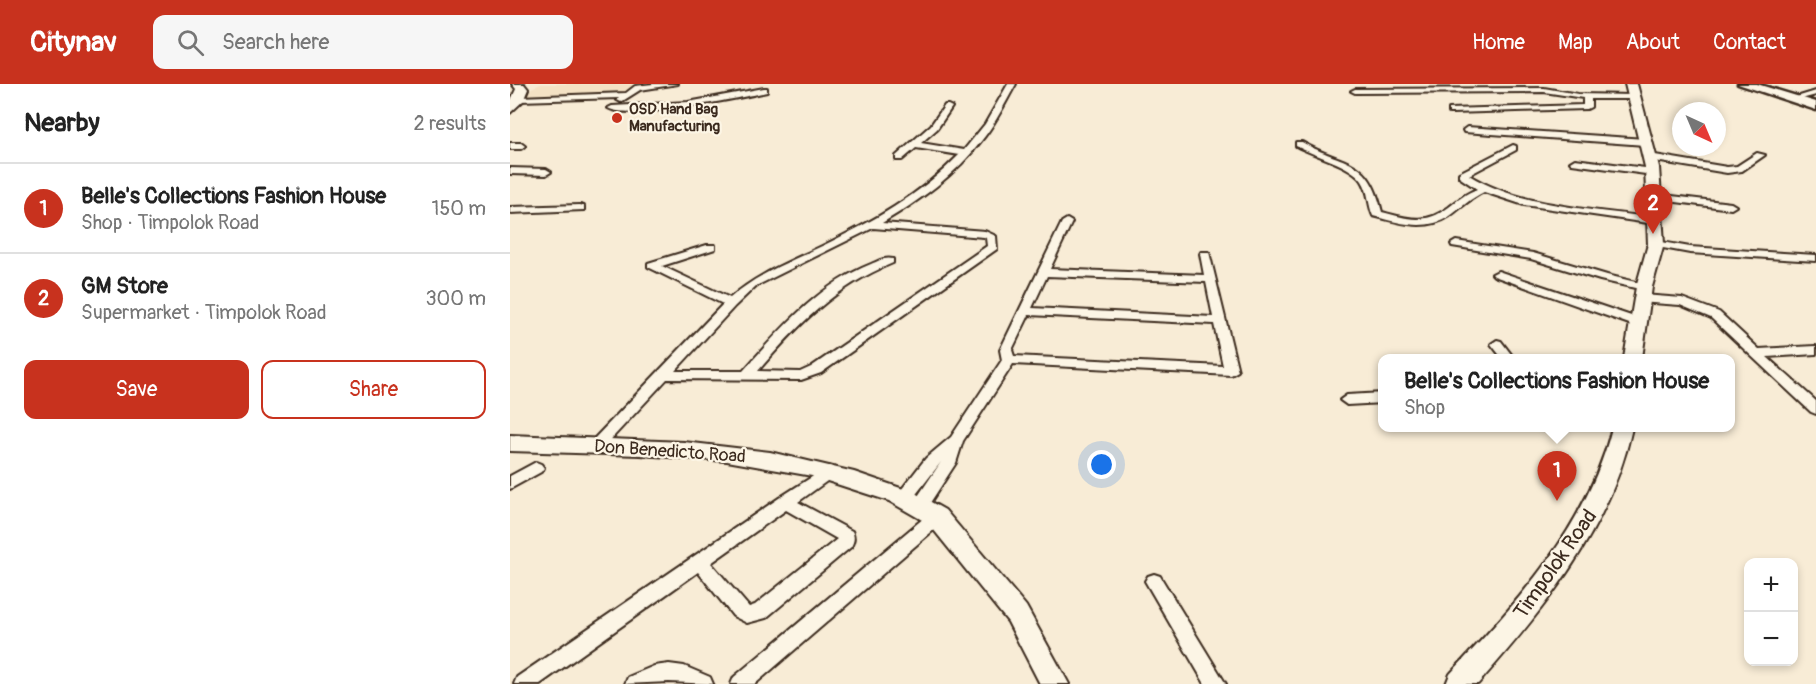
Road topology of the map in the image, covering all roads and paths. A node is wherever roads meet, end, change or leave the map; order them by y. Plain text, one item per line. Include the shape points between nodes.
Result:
1 (518, 84) edge
2 (674, 84) edge
3 (1012, 84) edge
4 (1744, 84) edge
5 (764, 90) dead end
6 (1632, 90) edge
7 (1355, 91) dead end
8 (1816, 93) edge
9 (627, 95) junction
10 (1587, 96) junction
11 (519, 99) junction
12 (1794, 99) junction
13 (1816, 106) edge
14 (948, 107) dead end
15 (510, 109) edge
16 (1452, 111) dead end
17 (1467, 130) dead end
18 (1645, 142) junction
19 (1299, 144) dead end
20 (915, 145) junction
21 (510, 146) edge
22 (521, 146) dead end
23 (1513, 148) dead end
24 (966, 153) junction
25 (1760, 155) dead end
26 (899, 158) dead end
27 (1575, 162) dead end
28 (1651, 164) junction
29 (510, 171) edge
30 (546, 172) dead end
31 (1484, 189) junction
32 (1655, 197) junction
33 (1731, 206) dead end
34 (580, 208) dead end
35 (510, 210) edge
36 (1655, 221) junction
37 (1066, 222) dead end
38 (871, 225) junction
39 (1456, 244) dead end
40 (1656, 244) junction
41 (711, 247) dead end
42 (1205, 254) dead end
43 (1816, 258) edge
44 (889, 261) dead end
45 (1043, 272) junction
46 (1498, 274) dead end
47 (1211, 279) junction
48 (1644, 293) junction
49 (731, 303) junction
50 (1026, 311) junction
51 (1220, 321) junction
52 (1638, 323) junction
53 (1497, 344) dead end
54 (1816, 350) edge
55 (1755, 353) junction
56 (1505, 354) edge
57 (1634, 354) edge
58 (1009, 360) junction
59 (663, 375) junction
60 (747, 375) junction
61 (1378, 398) edge
62 (1347, 400) dead end
63 (1816, 409) edge
64 (1621, 432) edge
65 (510, 444) edge
66 (596, 446) junction
67 (536, 468) dead end
68 (828, 472) junction
69 (510, 483) edge
70 (785, 502) junction
71 (920, 507) junction
72 (700, 562) junction
73 (1154, 581) dead end
74 (524, 684) edge
75 (635, 684) edge
76 (703, 684) edge
77 (741, 684) edge
78 (1055, 684) edge
79 (1216, 684) edge
80 (1460, 684) edge

1 - 11 street via 522,89
2 - 9 street via 642,87
3 - 24 street via 985,131
4 - 12 main road
5 - 9 street via 721,101 612,108
6 - 10 street
6 - 18 street
7 - 10 street via 1544,90
8 - 12 street
9 - 11 street
10 - 16 street via 1587,107
11 - 15 street
12 - 13 main road
14 - 20 street
17 - 18 street
18 - 28 street
19 - 31 street via 1360,170 1369,181 1377,213 1389,217 1435,220
20 - 24 street
20 - 26 street
21 - 22 street
23 - 31 street via 1462,175
24 - 38 street via 911,202
25 - 28 street via 1739,170
27 - 28 street
28 - 32 street
29 - 30 street
31 - 36 street via 1524,202
32 - 33 street
32 - 36 street
34 - 35 street
36 - 40 street
37 - 45 street
38 - 49 street via 752,284
38 - 60 street via 985,234 991,236 993,247 816,370 801,376
39 - 48 street via 1533,256
40 - 43 street via 1690,250
40 - 48 street
41 - 49 street via 652,265
42 - 47 street
44 - 60 street via 863,271 807,308
45 - 47 street
45 - 50 street
46 - 52 street
47 - 51 street
48 - 52 street
48 - 55 street via 1715,315
49 - 59 street
50 - 51 street
50 - 58 street via 1006,350
51 - 58 street via 1231,371
52 - 57 street
53 - 56 street
54 - 55 street
55 - 63 street
58 - 71 street via 956,440 948,463
59 - 60 street
59 - 66 street
61 - 62 street
64 - 80 street, Timpolok Road via 1604,490 1583,528 1516,622
65 - 66 street, Don Benedicto Road
66 - 68 street, Don Benedicto Road via 737,453
67 - 69 street
68 - 70 street
68 - 71 street, Don Benedicto Road
70 - 72 street
70 - 72 street via 846,536 845,542 760,612 747,615 739,610
71 - 77 street
71 - 78 street via 1017,614
72 - 74 street
73 - 79 street
75 - 76 street via 667,672 682,673

